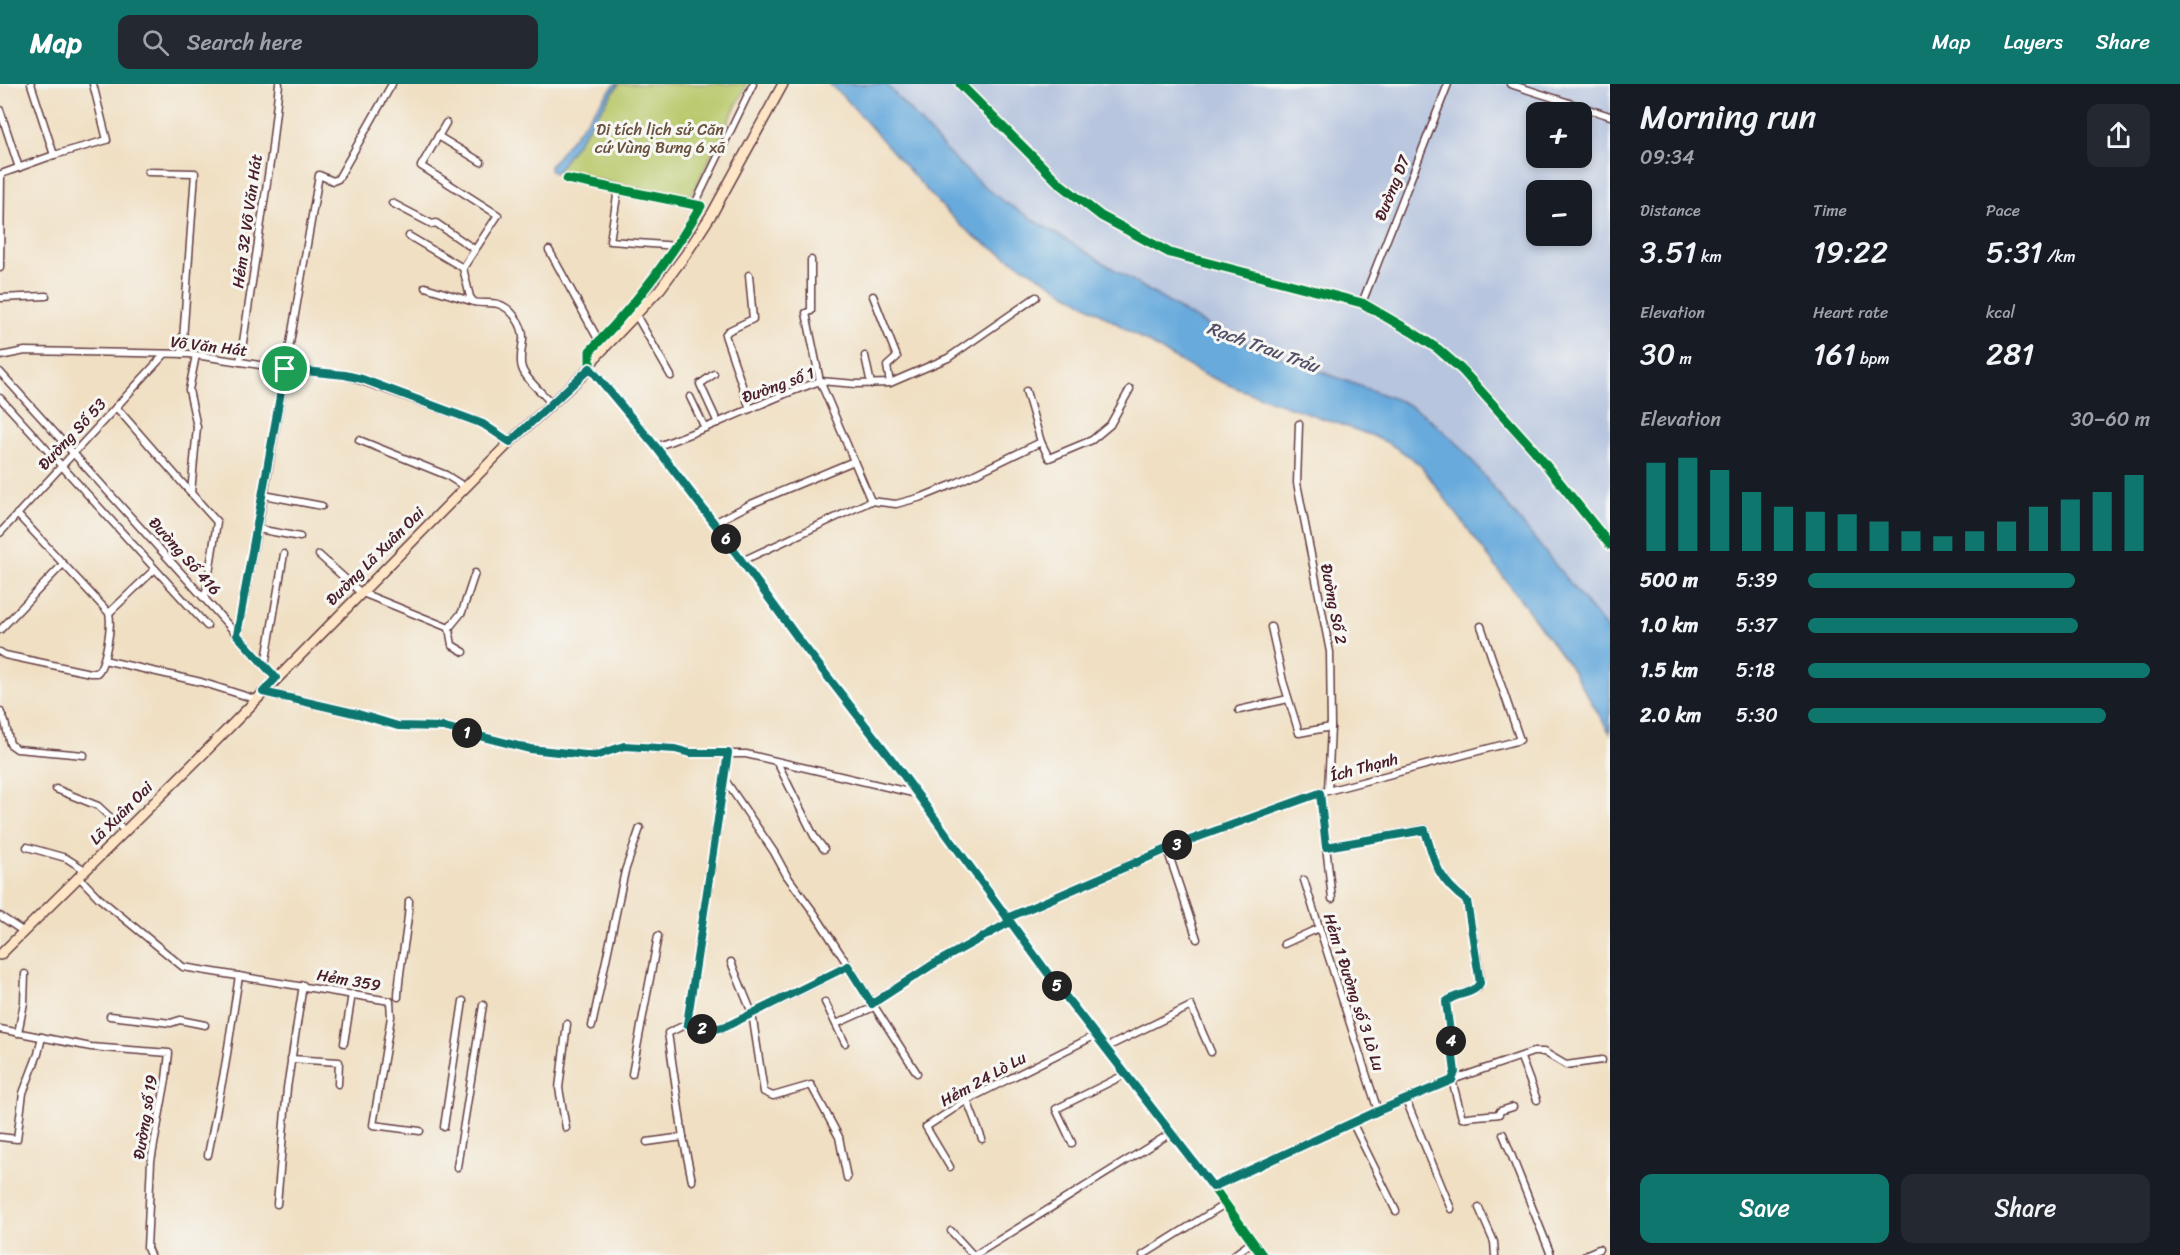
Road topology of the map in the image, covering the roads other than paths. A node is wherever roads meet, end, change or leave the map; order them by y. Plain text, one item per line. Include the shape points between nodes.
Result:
1 (32, 84) edge
2 (93, 84) edge
3 (279, 84) edge
4 (392, 84) edge
5 (753, 84) edge
6 (783, 84) edge
7 (960, 84) edge
8 (1448, 84) edge
9 (1510, 84) edge
10 (0, 110) edge
11 (1610, 116) edge
12 (446, 123) dead end
13 (438, 136) junction
14 (54, 155) junction
15 (481, 162) dead end
16 (19, 168) junction
17 (148, 172) dead end
18 (1, 174) edge
19 (567, 179) dead end
20 (617, 196) dead end
21 (392, 203) dead end
22 (698, 205) junction
23 (409, 236) dead end
24 (678, 246) junction
25 (474, 249) junction
26 (549, 250) dead end
27 (811, 260) dead end
28 (0, 268) edge
29 (463, 268) junction
30 (749, 275) dead end
31 (425, 287) dead end
32 (46, 296) dead end
33 (873, 296) dead end
34 (1036, 297) dead end
35 (0, 298) edge
36 (474, 302) junction
37 (1362, 303) junction
38 (636, 315) junction
39 (599, 341) junction
40 (165, 354) junction
41 (182, 354) junction
42 (196, 355) junction
43 (0, 356) edge
44 (865, 356) dead end
45 (240, 362) junction
46 (590, 368) junction
47 (285, 369) junction
48 (0, 372) edge
49 (714, 374) dead end
50 (671, 376) dead end
51 (820, 381) junction
52 (890, 383) junction
53 (871, 384) junction
54 (1130, 389) dead end
55 (1026, 391) dead end
56 (690, 397) dead end
57 (0, 398) edge
58 (552, 404) junction
59 (116, 406) junction
60 (750, 409) junction
61 (718, 423) junction
62 (1299, 424) dead end
63 (705, 428) junction
64 (359, 440) dead end
65 (510, 442) junction
66 (1041, 442) junction
67 (656, 447) junction
68 (74, 453) junction
69 (854, 461) junction
70 (62, 465) junction
71 (465, 487) junction
72 (191, 493) junction
73 (264, 495) junction
74 (871, 501) junction
75 (322, 506) dead end
76 (17, 514) junction
77 (714, 523) junction
78 (2, 529) edge
79 (258, 529) junction
80 (300, 537) dead end
81 (1610, 544) edge
82 (284, 554) dead end
83 (319, 555) dead end
84 (742, 561) junction
85 (63, 564) junction
86 (155, 569) junction
87 (475, 573) dead end
88 (360, 592) junction
89 (205, 599) junction
90 (109, 613) junction
91 (207, 626) dead end
92 (1481, 626) dead end
93 (1271, 627) dead end
94 (449, 628) junction
95 (0, 630) edge
96 (237, 635) junction
97 (0, 652) edge
98 (464, 652) dead end
99 (104, 660) junction
100 (265, 666) junction
101 (276, 678) junction
102 (259, 696) junction
103 (1288, 699) junction
104 (1239, 710) dead end
105 (0, 711) edge
106 (1331, 727) junction
107 (728, 753) junction
108 (84, 755) dead end
109 (777, 762) junction
110 (725, 779) junction
111 (56, 789) dead end
112 (1328, 790) junction
113 (1320, 793) junction
114 (917, 794) junction
115 (640, 828) dead end
116 (125, 831) junction
117 (27, 847) dead end
118 (1326, 847) junction
119 (824, 849) dead end
120 (1167, 849) junction
121 (82, 873) junction
122 (1304, 880) dead end
123 (1332, 899) dead end
124 (409, 901) dead end
125 (0, 916) edge
126 (1009, 920) junction
127 (1319, 928) junction
128 (24, 932) junction
129 (658, 936) dead end
130 (1197, 939) dead end
131 (1284, 944) dead end
132 (0, 955) edge
133 (731, 962) dead end
134 (848, 966) junction
135 (26, 974) dead end
136 (239, 976) junction
137 (303, 985) junction
138 (352, 994) junction
139 (398, 997) dead end
140 (463, 1002) dead end
141 (825, 1002) dead end
142 (483, 1005) dead end
143 (873, 1005) junction
144 (752, 1012) junction
145 (110, 1016) dead end
146 (567, 1024) dead end
147 (687, 1024) junction
148 (836, 1024) junction
149 (205, 1025) dead end
150 (592, 1026) dead end
151 (0, 1029) edge
152 (18, 1033) junction
153 (1096, 1035) junction
154 (42, 1037) junction
155 (344, 1043) dead end
156 (845, 1043) dead end
157 (1105, 1048) junction
158 (1211, 1052) dead end
159 (1521, 1058) junction
160 (291, 1059) junction
161 (1602, 1060) dead end
162 (917, 1073) dead end
163 (633, 1074) dead end
164 (1126, 1074) junction
165 (1452, 1080) junction
166 (338, 1084) dead end
167 (967, 1100) junction
168 (1406, 1100) junction
169 (1537, 1100) dead end
170 (1513, 1107) dead end
171 (1378, 1111) junction
172 (1353, 1124) junction
173 (444, 1127) dead end
174 (566, 1128) dead end
175 (420, 1131) dead end
176 (1171, 1133) junction
177 (1503, 1134) dead end
178 (0, 1137) edge
179 (683, 1137) junction
180 (982, 1139) dead end
181 (647, 1142) dead end
182 (1072, 1143) dead end
183 (208, 1155) dead end
184 (457, 1167) dead end
185 (950, 1167) dead end
186 (847, 1178) dead end
187 (692, 1181) dead end
188 (1213, 1187) junction
189 (277, 1204) dead end
190 (1225, 1204) junction
191 (1479, 1208) dead end
192 (1451, 1209) dead end
193 (1396, 1211) dead end
194 (951, 1231) dead end
195 (1252, 1242) junction
196 (1599, 1249) dead end
197 (150, 1255) edge
198 (974, 1255) edge
199 (1143, 1255) edge
200 (1234, 1255) edge
201 (1262, 1255) edge
202 (1495, 1255) edge
203 (1551, 1255) edge
204 (1585, 1255) edge

1 - 14 street
2 - 14 street via 107,140
3 - 45 street, Hẻm 32 Võ Văn Hát
4 - 47 street via 338,179 319,175
5 - 22 street
6 - 38 main road via 713,212 660,289
7 - 37 street via 1059,183 1101,216 1170,253
8 - 37 street, Đường D7
9 - 11 street
10 - 16 street
12 - 13 street
13 - 15 street
13 - 25 street via 421,166 498,215
14 - 16 street
16 - 18 street
17 - 41 street via 195,173
18 - 28 street
19 - 22 street
20 - 24 street via 610,241
21 - 25 street via 436,223
22 - 24 street
23 - 29 street
24 - 39 street
25 - 29 street
26 - 39 street
27 - 51 street via 811,311 806,313
29 - 36 street
30 - 60 street via 753,319 725,334
31 - 36 street
32 - 35 street
33 - 52 street via 897,357 888,366
34 - 52 street, Đường số 1 via 948,358
36 - 58 street via 497,304 513,315 523,336 521,367
37 - 81 street via 1438,349 1462,370
38 - 46 main road
38 - 50 street
39 - 46 street via 590,351
40 - 41 street, Võ Văn Hát
40 - 43 street, Võ Văn Hát via 25,351
40 - 59 street, Đường Số 53
41 - 42 street, Võ Văn Hát
42 - 45 street, Võ Văn Hát
42 - 72 street via 189,390 198,427
44 - 53 street
45 - 47 street, Võ Văn Hát
46 - 58 main road
46 - 67 street
47 - 65 street, Võ Văn Hát via 362,379 483,424
47 - 73 street
48 - 68 street, Đường Số 416
49 - 61 street via 700,384
51 - 53 street, Đường số 1
51 - 60 street, Đường số 1
51 - 69 street
52 - 53 street, Đường số 1
54 - 66 street via 1110,425 1092,440 1049,458
55 - 66 street
56 - 63 street
57 - 70 street
58 - 65 main road
59 - 68 street, Đường Số 53
59 - 72 street
60 - 61 street, Đường số 1
61 - 63 street, Đường số 1
62 - 106 street, Đường Số 2 via 1297,483 1330,652
63 - 67 street, Đường số 1
64 - 71 street via 446,475
65 - 71 main road, Đường Lã Xuân Oai
66 - 74 street via 922,497 896,504
67 - 77 street
68 - 70 street, Đường Số 53
68 - 89 street, Đường Số 416
69 - 74 street
69 - 77 street
70 - 76 street, Đường Số 53
70 - 86 street
71 - 88 main road, Đường Lã Xuân Oai
72 - 89 street via 218,522
73 - 75 street
73 - 79 street
74 - 84 street
76 - 78 street, Đường Số 53
76 - 85 street
77 - 84 street
79 - 80 street
79 - 96 street
82 - 100 street
83 - 88 street
84 - 114 street
85 - 90 street
85 - 95 street
86 - 90 street
86 - 91 street
87 - 94 street via 462,612
88 - 94 street
88 - 101 main road, Đường Lã Xuân Oai
89 - 96 street, Đường Số 416
90 - 99 street
92 - 112 street, Ích Thạnh via 1520,740
93 - 103 street
94 - 98 street via 452,645
96 - 100 street, Đường Số 416
97 - 99 street via 90,673 102,669
99 - 102 street
100 - 101 street, Đường Số 416
101 - 102 main road, Đường Lã Xuân Oai
102 - 107 street via 358,714 398,726 444,727 530,749 595,756 624,746
102 - 116 main road, Lã Xuân Oai
103 - 104 street
103 - 106 street via 1299,733
105 - 108 street via 10,744 17,749
106 - 112 street, Đường Số 2
107 - 109 street
107 - 110 street
109 - 114 street
109 - 119 street via 813,836
110 - 134 street
110 - 147 street
111 - 116 street via 98,806
112 - 113 street, Ích Thạnh
113 - 118 street
113 - 120 street, Ích Thạnh
114 - 126 street
115 - 150 street via 625,871
116 - 121 main road, Lã Xuân Oai
117 - 121 street, Hẻm 359 via 66,858
118 - 123 street
118 - 165 street via 1425,830 1438,871 1467,901 1480,983 1475,990 1446,1002 1455,1072
120 - 126 street, Ích Thạnh
120 - 130 street
121 - 128 main road, Lã Xuân Oai
121 - 136 street, Hẻm 359 via 117,913 183,967
122 - 127 street, Hẻm 1 Đường số 3 Lò Lu
124 - 139 street
125 - 128 street
126 - 143 street, Ích Thạnh
126 - 153 street
127 - 131 street
127 - 171 street, Hẻm 1 Đường số 3 Lò Lu
128 - 132 main road, Lã Xuân Oai
129 - 163 street
133 - 144 street
134 - 143 street
134 - 144 street
135 - 152 street
136 - 137 street, Hẻm 359
136 - 183 street
137 - 138 street, Hẻm 359
137 - 160 street
138 - 155 street
138 - 175 street, Hẻm 359 via 390,1001 391,1017 373,1125
140 - 173 street
141 - 148 street
142 - 184 street
143 - 148 street, Ích Thạnh
143 - 162 street
144 - 147 street via 727,1026 706,1031
144 - 186 street via 764,1092 773,1096 811,1084 839,1137
145 - 149 street
146 - 174 street via 559,1088
147 - 179 street via 669,1033
148 - 156 street
151 - 152 street, Đường số 19
152 - 154 street, Đường số 19
153 - 157 street
153 - 167 street, Hẻm 24 Lò Lu
154 - 178 street via 23,1093 17,1139
154 - 197 street, Đường số 19 via 91,1047 169,1053 151,1161 147,1248
157 - 158 street via 1191,1006
157 - 164 street
159 - 161 street via 1541,1051 1566,1065
159 - 165 street
159 - 169 street
160 - 166 street via 339,1062
160 - 189 street
164 - 176 street
164 - 182 street via 1056,1108
165 - 168 street
165 - 170 street via 1462,1118 1499,1114
167 - 180 street
167 - 185 street, Hẻm 24 Lò Lu via 926,1127
168 - 171 street
168 - 192 street
171 - 172 street
172 - 188 street
172 - 193 street
176 - 188 street
176 - 198 street
177 - 203 street
179 - 181 street
179 - 187 street
188 - 190 street
190 - 195 street
190 - 199 street
191 - 202 street via 1494,1242
194 - 198 street
195 - 200 street
195 - 201 street
196 - 204 street

